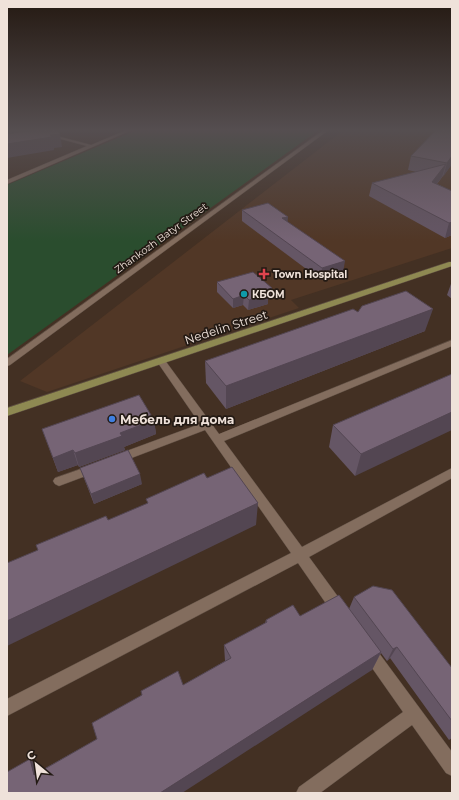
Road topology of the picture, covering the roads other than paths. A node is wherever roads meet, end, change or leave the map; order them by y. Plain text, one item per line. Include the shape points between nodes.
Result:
1 (44, 166) edge
2 (277, 166) edge
3 (7, 182) edge
4 (452, 264) edge
5 (452, 343) edge
6 (161, 361) junction
7 (7, 364) edge
8 (7, 412) edge
9 (207, 425) junction
10 (217, 439) junction
11 (452, 473) edge
12 (60, 481) dead end
13 (300, 556) junction
14 (346, 619) edge
15 (359, 638) edge
16 (7, 708) edge
17 (414, 714) junction
18 (452, 768) edge
19 (304, 793) edge

1 - 3 street
2 - 7 street, Zhankozh Batyr Street
4 - 6 street, Nedelin Street
5 - 10 street
6 - 8 street, Nedelin Street
6 - 9 street
9 - 10 street
9 - 12 street
10 - 13 street
11 - 13 street
13 - 14 street
13 - 16 street
15 - 17 street
17 - 18 street
17 - 19 street

